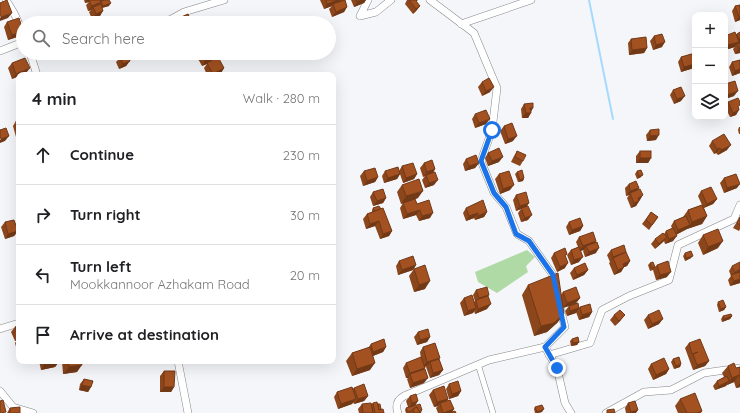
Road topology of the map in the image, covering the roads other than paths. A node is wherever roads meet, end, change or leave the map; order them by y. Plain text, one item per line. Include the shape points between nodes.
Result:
1 (6, 0) edge
2 (224, 0) edge
3 (368, 0) edge
4 (392, 0) edge
5 (430, 0) edge
6 (531, 0) edge
7 (177, 16) edge
8 (16, 17) edge
9 (461, 24) junction
10 (16, 45) edge
11 (0, 52) edge
12 (32, 60) edge
13 (36, 72) edge
14 (740, 205) edge
15 (16, 324) edge
16 (0, 329) edge
17 (545, 347) junction
18 (550, 356) junction
19 (179, 364) edge
20 (478, 364) junction
21 (740, 368) edge
22 (0, 391) edge
23 (32, 413) edge
24 (188, 413) edge
25 (398, 413) edge
26 (494, 413) edge
27 (571, 413) edge
28 (606, 413) edge

1 - 8 street
2 - 7 street
3 - 4 street via 360,16 376,12
5 - 9 street
6 - 9 street
9 - 17 street via 474,33 497,88 492,130 481,161 494,193 506,207 516,234 529,241 553,275 564,327
10 - 11 street
12 - 13 street
14 - 18 street via 734,219 678,245 669,280 602,310 590,343
15 - 16 street
17 - 18 street
17 - 20 street via 499,356
18 - 27 street via 557,368 565,403
19 - 24 street
20 - 25 street via 401,398 396,406
20 - 26 street
21 - 28 street via 704,372 671,390 644,392
22 - 23 street via 13,407

